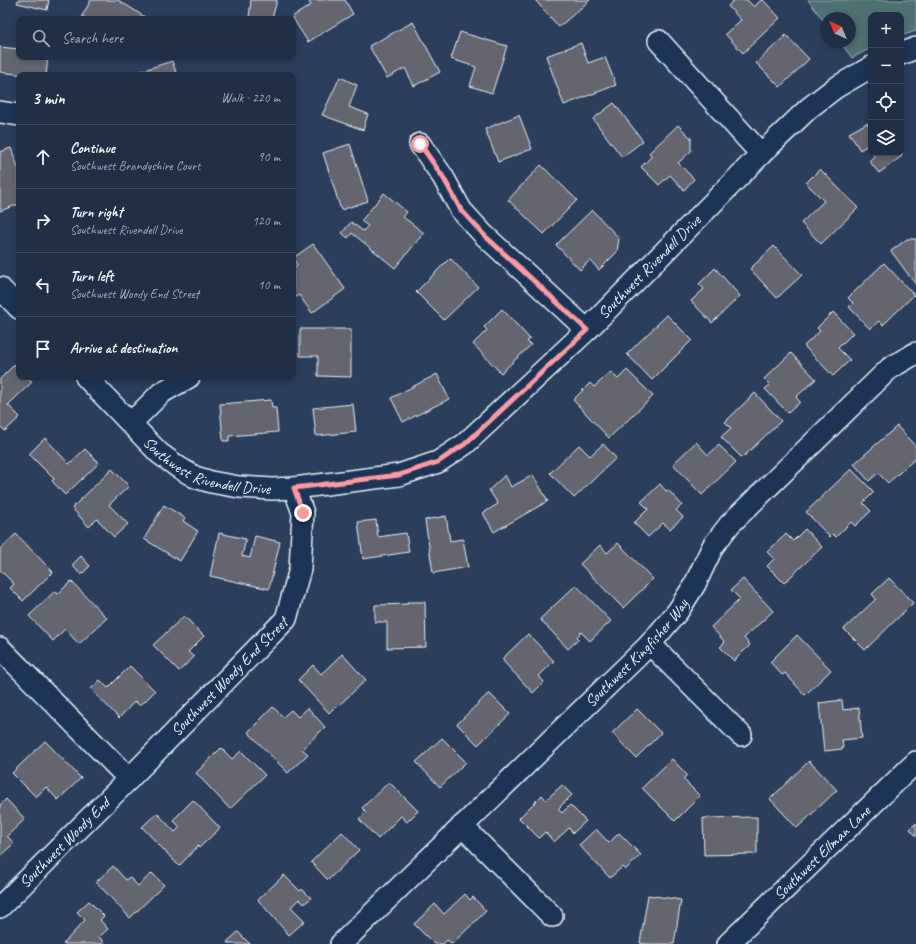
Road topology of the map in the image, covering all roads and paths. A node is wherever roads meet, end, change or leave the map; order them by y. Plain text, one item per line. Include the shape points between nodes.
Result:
1 (659, 42) dead end
2 (916, 48) edge
3 (904, 53) edge
4 (868, 69) edge
5 (0, 112) edge
6 (16, 115) edge
7 (420, 144) dead end
8 (761, 154) junction
9 (0, 288) edge
10 (16, 305) edge
11 (587, 330) junction
12 (916, 353) edge
13 (89, 380) edge
14 (184, 380) edge
15 (131, 423) junction
16 (294, 488) junction
17 (650, 644) junction
18 (0, 648) edge
19 (741, 735) dead end
20 (916, 762) edge
21 (129, 779) junction
22 (462, 826) junction
23 (0, 907) edge
24 (552, 916) dead end
25 (341, 944) edge
26 (728, 944) edge

1 - 8 street
2 - 3 street
4 - 8 street, Southwest Rivendell Drive via 835,88 809,108
5 - 6 street
7 - 11 street via 443,177 461,210 484,235
8 - 11 street, Southwest Rivendell Drive
9 - 10 street
11 - 16 street, Southwest Rivendell Drive via 465,444 438,462 399,475
12 - 17 street, Southwest Kingfisher Way via 890,368 730,524 713,546 695,584 678,610
13 - 15 street, Southwest Rivendell Drive
14 - 15 street via 161,393
15 - 16 street, Southwest Rivendell Drive via 159,453 196,477 239,487
16 - 21 street, Southwest Woody End Street via 303,513 300,569 286,619
17 - 19 street
17 - 22 street, Southwest Kingfisher Way
18 - 21 street
20 - 26 street, Southwest Ellman Lane
21 - 23 street, Southwest Woody End
22 - 24 street
22 - 25 street, Southwest Kingfisher Way

